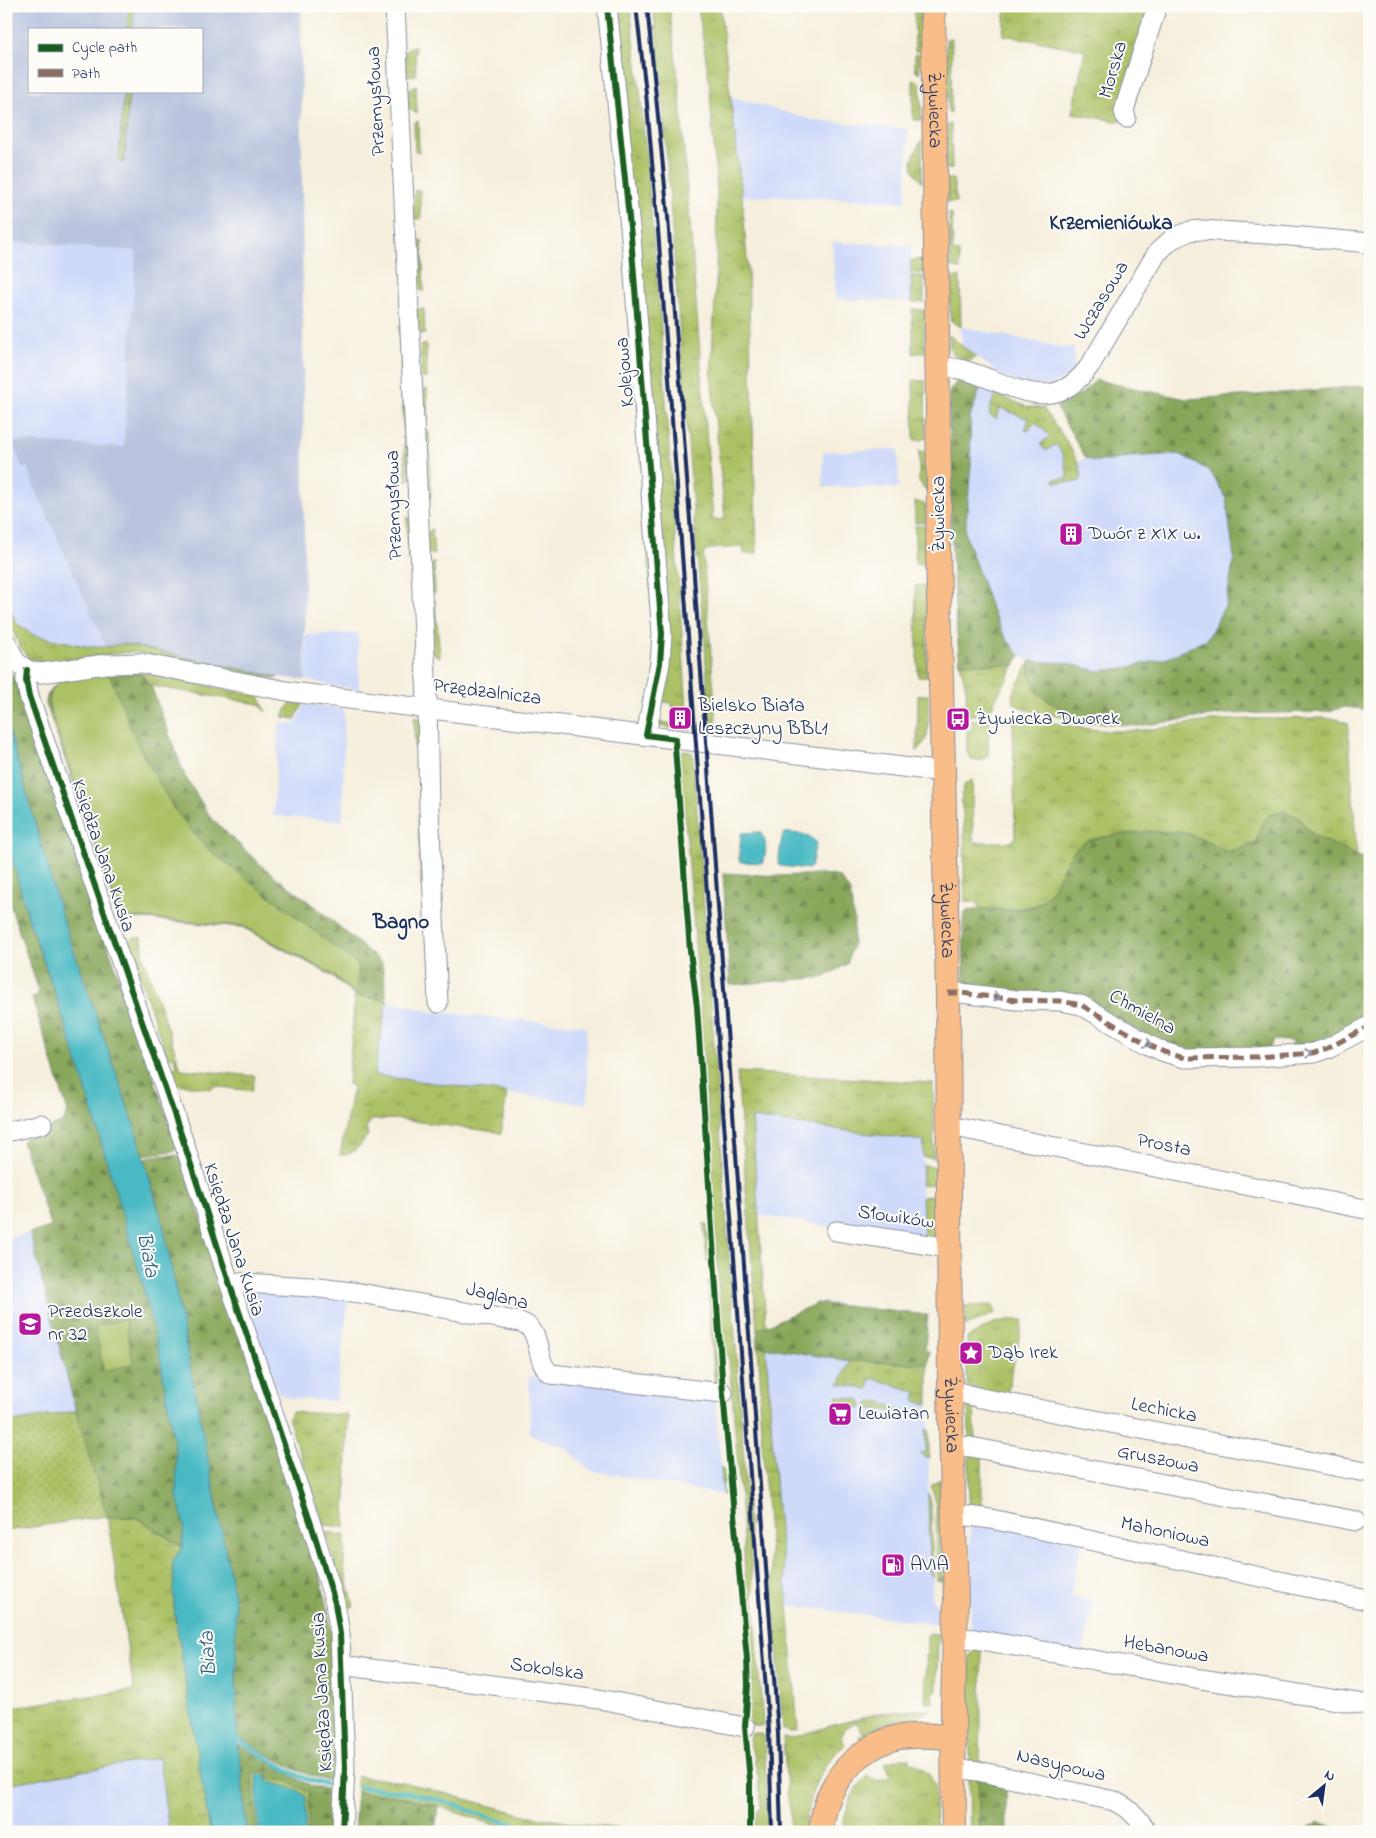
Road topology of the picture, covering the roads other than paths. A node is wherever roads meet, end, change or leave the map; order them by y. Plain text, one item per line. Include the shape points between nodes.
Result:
1 (395, 6) edge
2 (607, 6) edge
3 (932, 6) edge
4 (1157, 6) edge
5 (1126, 118) dead end
6 (1370, 244) edge
7 (937, 366) junction
8 (6, 642) edge
9 (27, 670) junction
10 (427, 708) junction
11 (646, 735) junction
12 (943, 772) junction
13 (948, 993) junction
14 (438, 1003) dead end
15 (1370, 1026) edge
16 (42, 1124) dead end
17 (950, 1126) junction
18 (6, 1132) edge
19 (1370, 1210) edge
20 (836, 1232) dead end
21 (950, 1248) junction
22 (229, 1282) junction
23 (950, 1390) junction
24 (723, 1393) dead end
25 (952, 1445) junction
26 (1370, 1473) edge
27 (954, 1514) junction
28 (1356, 1521) dead end
29 (1367, 1600) dead end
30 (955, 1637) junction
31 (342, 1665) junction
32 (1370, 1705) edge
33 (745, 1726) dead end
34 (953, 1737) junction
35 (953, 1768) junction
36 (342, 1832) edge
37 (821, 1832) edge
38 (954, 1832) edge
39 (1146, 1832) edge

1 - 10 street, Przemysłowa
2 - 11 street, Kolejowa via 631,237 662,634 660,663
3 - 7 main road, Żywiecka
4 - 5 street, Morska via 1126,104
6 - 7 street, Wczasowa via 1213,230 1190,232 1172,239 1157,253 1091,364 1071,384 1055,392 1032,394 969,372
7 - 12 main road, Żywiecka
8 - 9 street via 16,662
9 - 10 street, Przędzalnicza via 50,673 106,664 141,664 285,691
9 - 22 street, Księdza Jana Kusia via 29,696
10 - 11 street, Przędzalnicza
10 - 14 street, Przemysłowa
11 - 12 street, Przędzalnicza
12 - 13 main road, Żywiecka
13 -> 15 street, Chmielna via 1081,1005 1149,1045 1184,1058 1314,1052
13 - 17 main road, Żywiecka
16 - 18 street
17 - 19 street, Prosta
17 - 21 main road, Żywiecka
20 - 21 street, Słowików
21 - 23 main road, Żywiecka
22 - 24 street, Jaglana via 360,1293 520,1322 534,1333 543,1365 551,1374
22 - 31 street, Księdza Jana Kusia via 325,1567 335,1604
23 - 25 main road, Żywiecka
23 - 26 street, Lechicka
25 - 27 main road, Żywiecka
25 - 28 street, Gruszowa
27 - 29 street, Mahoniowa via 991,1519
27 - 30 main road, Żywiecka
30 - 32 street, Hebanowa
30 - 34 main road, Żywiecka
31 - 33 street, Sokolska via 599,1699
31 - 36 street, Księdza Jana Kusia via 345,1768
34 - 35 main road, Żywiecka
34 - 37 main road via 896,1738 866,1752 848,1766 832,1787
35 - 38 main road, Żywiecka
35 - 39 street, Nasypowa via 1114,1801 1134,1814

